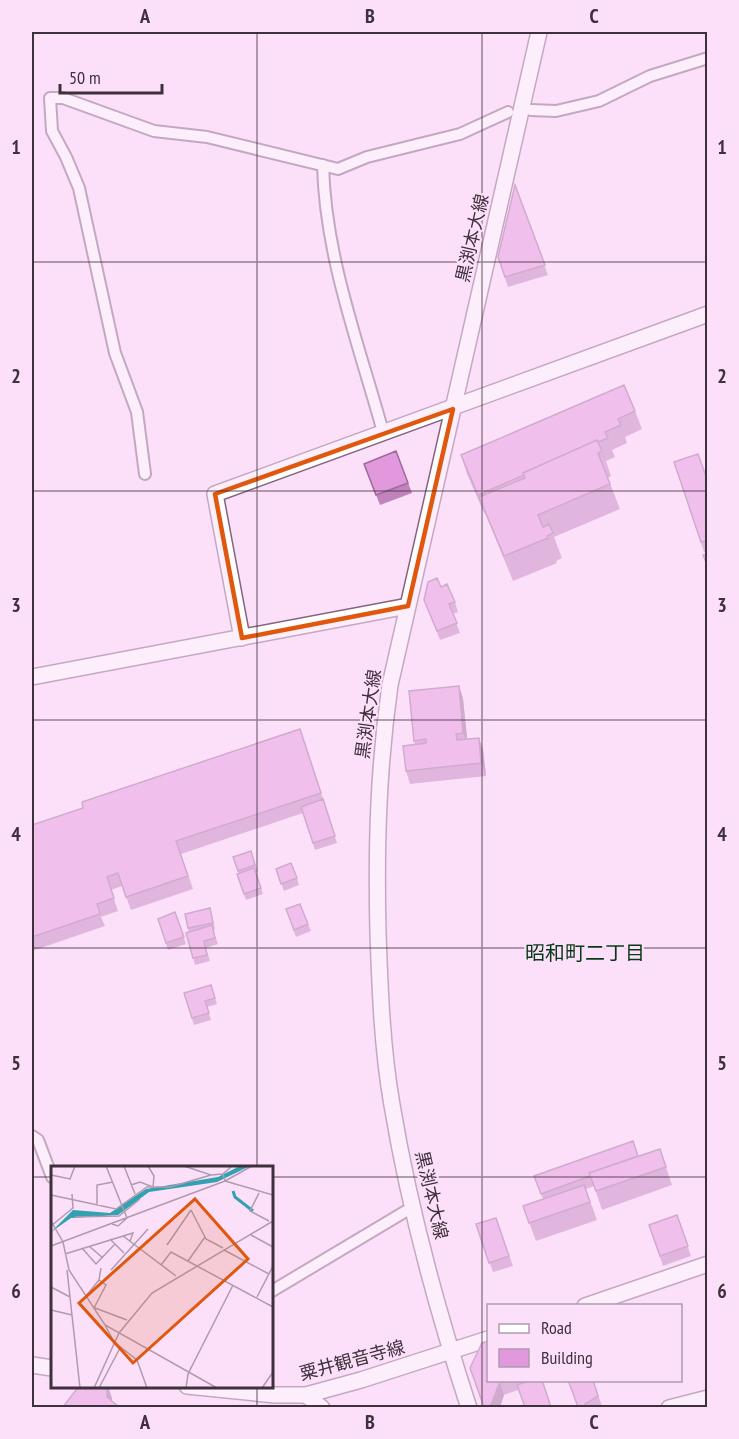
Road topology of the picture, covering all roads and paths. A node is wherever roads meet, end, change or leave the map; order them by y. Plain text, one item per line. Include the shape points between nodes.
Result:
1 (538, 32) edge
2 (708, 58) edge
3 (531, 110) dead end
4 (508, 112) dead end
5 (323, 165) junction
6 (708, 314) edge
7 (453, 408) junction
8 (382, 432) junction
9 (145, 474) dead end
10 (408, 606) junction
11 (242, 638) junction
12 (32, 677) edge
13 (32, 1136) edge
14 (51, 1174) edge
15 (406, 1211) dead end
16 (708, 1264) edge
17 (273, 1289) edge
18 (588, 1304) edge
19 (487, 1340) edge
20 (451, 1351) junction
21 (32, 1365) edge
22 (51, 1368) edge
23 (207, 1388) edge
24 (306, 1395) junction
25 (708, 1398) edge
26 (322, 1407) edge
27 (470, 1407) edge
28 (669, 1407) edge

1 - 7 main road, 黒渕本大線
2 - 3 street via 650,76 599,101 556,111
4 - 5 street via 460,134 338,169
5 - 8 street via 330,240
5 - 9 street via 207,137 153,131 63,98 50,98 52,131 79,188 115,353 137,412
6 - 7 main road
7 - 8 main road
7 - 10 main road, 黒渕本大線
8 - 11 main road via 215,494
10 - 11 main road
10 - 20 main road, 黒渕本大線 via 390,685 380,755 379,970 392,1105
11 - 12 main road
13 - 14 street via 38,1140
15 - 17 street
16 - 18 main road
19 - 20 main road, 粟井観音寺線
20 - 24 main road, 粟井観音寺線
20 - 27 main road, 黒渕本大線
21 - 22 main road
23 - 24 main road, 粟井観音寺線
24 - 26 main road
25 - 28 main road

